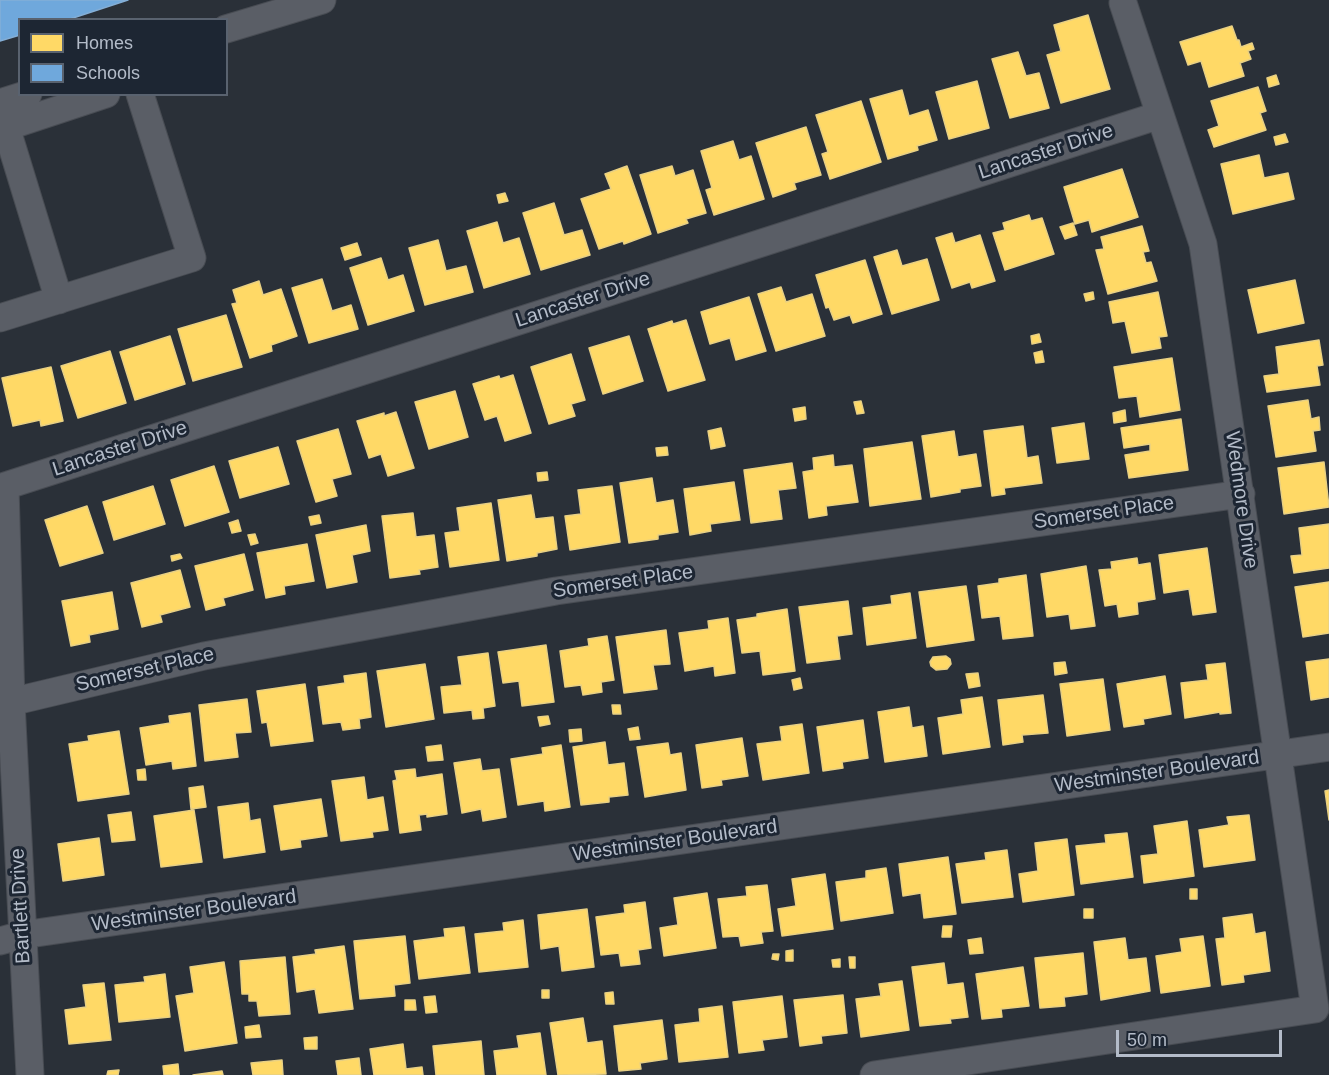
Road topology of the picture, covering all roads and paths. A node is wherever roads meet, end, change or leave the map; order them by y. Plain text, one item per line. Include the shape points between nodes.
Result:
1 (322, 0) edge
2 (1123, 3) dead end
3 (228, 28) edge
4 (26, 96) edge
5 (98, 96) edge
6 (141, 96) edge
7 (1160, 115) junction
8 (2, 120) edge
9 (59, 300) junction
10 (2, 318) edge
11 (5, 486) joint
12 (1241, 494) junction
13 (11, 702) junction
14 (1329, 747) edge
15 (1279, 755) junction
16 (7, 937) edge
17 (30, 1075) edge
18 (874, 1075) edge

1 - 3 street
2 - 7 street, Wedmore Drive
4 - 8 street
5 - 8 street
6 - 9 street via 192,258
7 - 11 street, Lancaster Drive
7 - 12 street, Wedmore Drive via 1203,244
8 - 9 street
9 - 10 street
11 - 13 street, Bartlett Drive
12 - 13 street, Somerset Place via 556,591 204,656
12 - 15 street, Wedmore Drive
13 - 16 street, Bartlett Drive
14 - 15 street, Westminster Boulevard
15 - 16 street, Westminster Boulevard
15 - 18 street, Wedmore Drive via 1315,1009
16 - 17 street, Bartlett Drive

